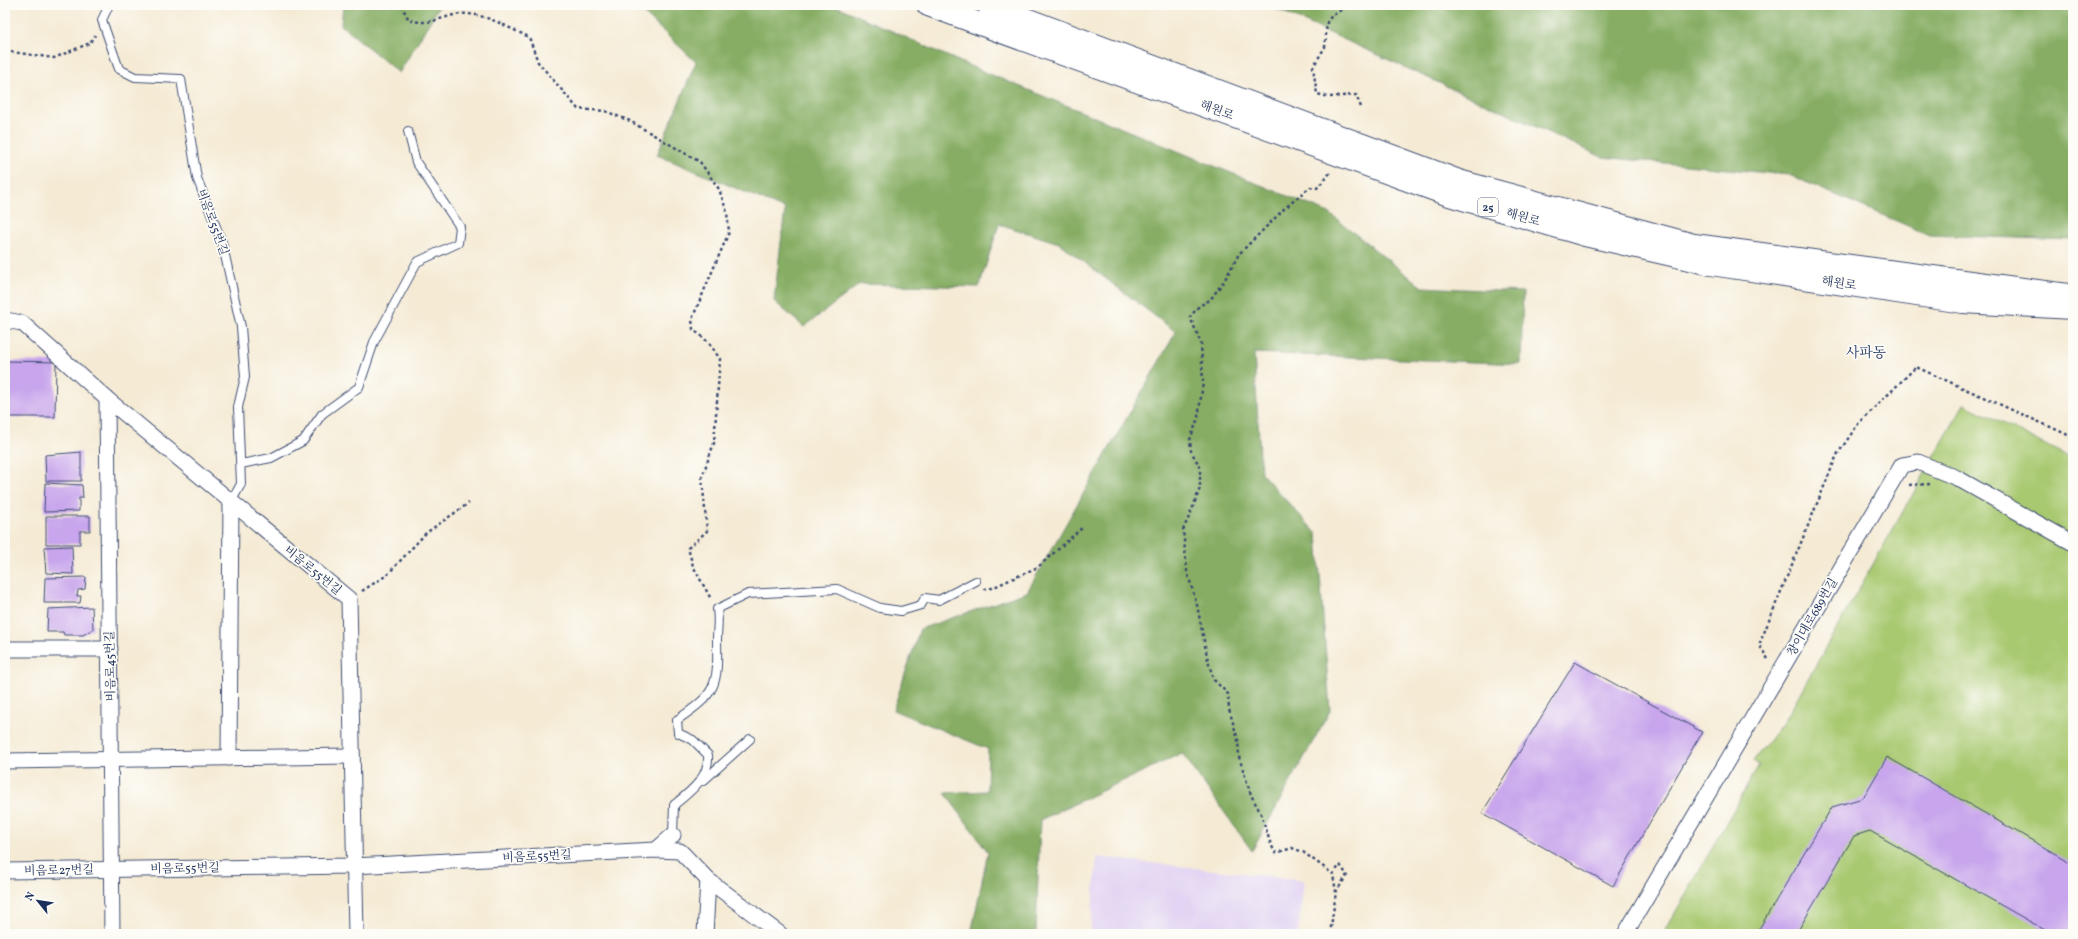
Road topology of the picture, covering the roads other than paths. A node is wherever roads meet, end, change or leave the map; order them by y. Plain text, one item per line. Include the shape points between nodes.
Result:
1 (109, 5) edge
2 (928, 5) edge
3 (988, 5) edge
4 (408, 131) dead end
5 (2073, 296) edge
6 (2073, 308) edge
7 (5, 320) edge
8 (107, 399) junction
9 (241, 464) junction
10 (231, 502) junction
11 (2073, 543) edge
12 (976, 581) dead end
13 (5, 649) edge
14 (110, 649) junction
15 (750, 739) dead end
16 (352, 756) junction
17 (229, 758) junction
18 (111, 760) junction
19 (5, 761) edge
20 (694, 788) junction
21 (673, 836) joint
22 (656, 850) junction
23 (354, 866) junction
24 (112, 869) junction
25 (5, 871) edge
26 (708, 880) junction
27 (112, 934) edge
28 (356, 934) edge
29 (705, 934) edge
30 (780, 934) edge
31 (1625, 934) edge

1 - 9 lane, 비음로55번길 via 102,20 118,69 135,77 181,79 196,178 222,242 241,327 245,377 238,407
2 - 6 highway, 해원로 / 25 via 1446,194 1585,235 1711,264 1963,302
3 - 5 highway, 해원로 / 25 via 1459,181 1664,236 1694,244
4 - 9 lane via 416,162 460,227 458,243 417,262 374,342 359,387 322,414 303,441 270,458
7 - 8 street, 비음로55번길 via 22,323
8 - 10 street, 비음로55번길
8 - 14 street, 비음로45번길
9 - 10 lane, 비음로55번길 via 241,484
10 - 16 street, 비음로55번길 via 349,599
10 - 17 street, 비음로55번길
11 - 31 street, 창이대로689번길 via 1957,478 1918,462 1902,466
12 - 20 lane via 939,600 925,598 921,605 901,611 880,608 837,589 748,594 717,609 719,616 716,629 715,686 697,706 677,720 678,733 693,740 708,755 709,766
13 - 14 street
14 - 18 street, 비음로45번길
15 - 20 lane
16 - 17 street
16 - 23 street, 비음로55번길
17 - 18 street
18 - 19 street
18 - 24 street, 비음로45번길
20 - 21 lane via 674,805
21 - 22 street
22 - 23 street, 비음로55번길
22 - 26 street, 비음로55번길 via 680,851
23 - 24 street, 비음로55번길
23 - 28 street, 비음로55번길
24 - 25 street, 비음로27번길
24 - 27 street, 비음로45번길
26 - 29 street
26 - 30 street, 비음로55번길

